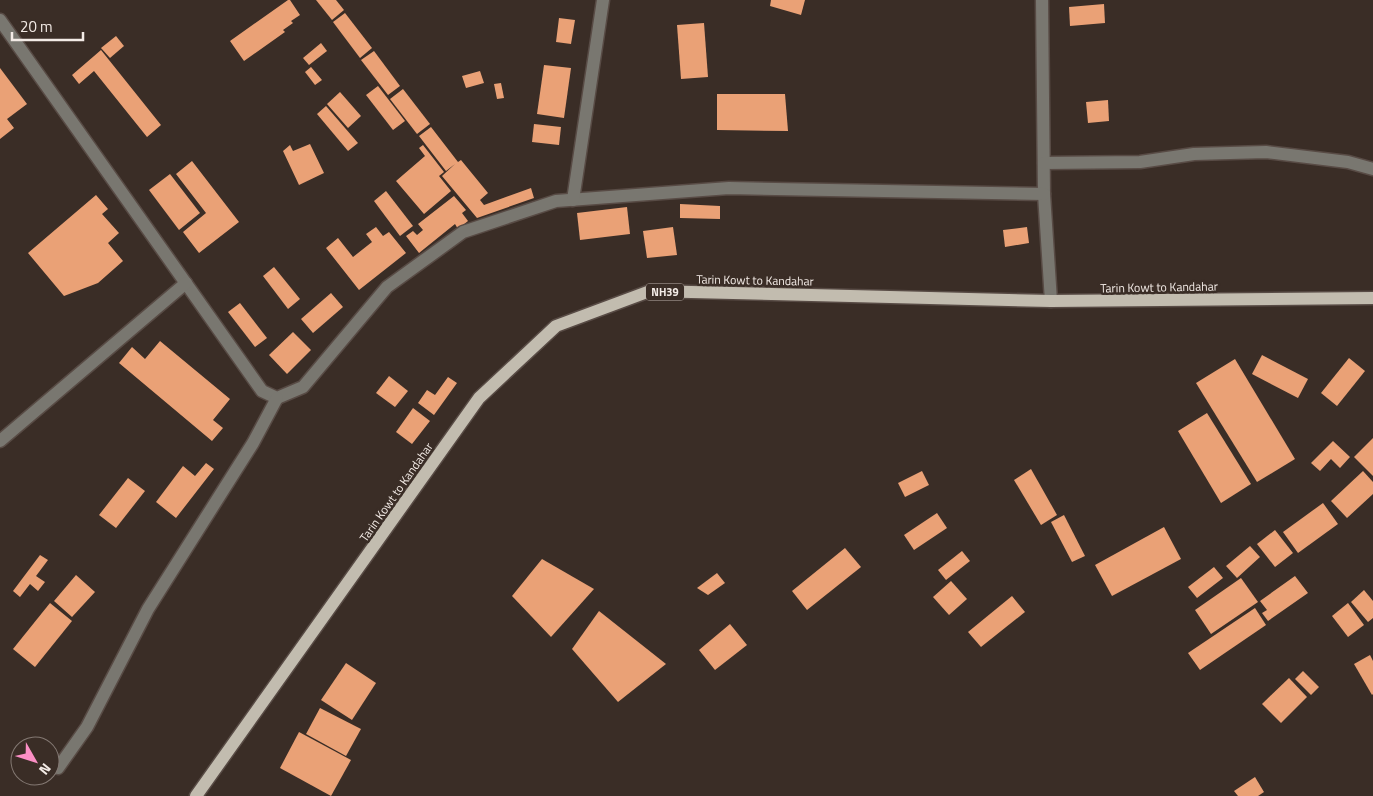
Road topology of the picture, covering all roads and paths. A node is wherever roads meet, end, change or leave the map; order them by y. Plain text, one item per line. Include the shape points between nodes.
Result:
1 (603, 0) edge
2 (1042, 0) edge
3 (0, 20) edge
4 (1044, 163) junction
5 (1373, 169) edge
6 (1044, 194) junction
7 (573, 200) junction
8 (186, 283) junction
9 (1373, 298) edge
10 (1051, 301) junction
11 (277, 398) junction
12 (0, 441) edge
13 (60, 765) edge
14 (196, 796) edge

1 - 7 street
2 - 4 street
3 - 8 street
4 - 5 street via 1140,162 1194,154 1266,152 1348,162
4 - 6 street
6 - 7 street via 729,188
6 - 10 street
7 - 11 street via 556,201 463,232 387,287 303,387
8 - 11 street via 262,392
8 - 12 street
9 - 10 main road, Tarin Kowt to Kandahar / NH39
10 - 14 main road, Tarin Kowt to Kandahar / NH39 via 650,291 556,326 480,398
11 - 13 street via 253,443 148,608 87,727

